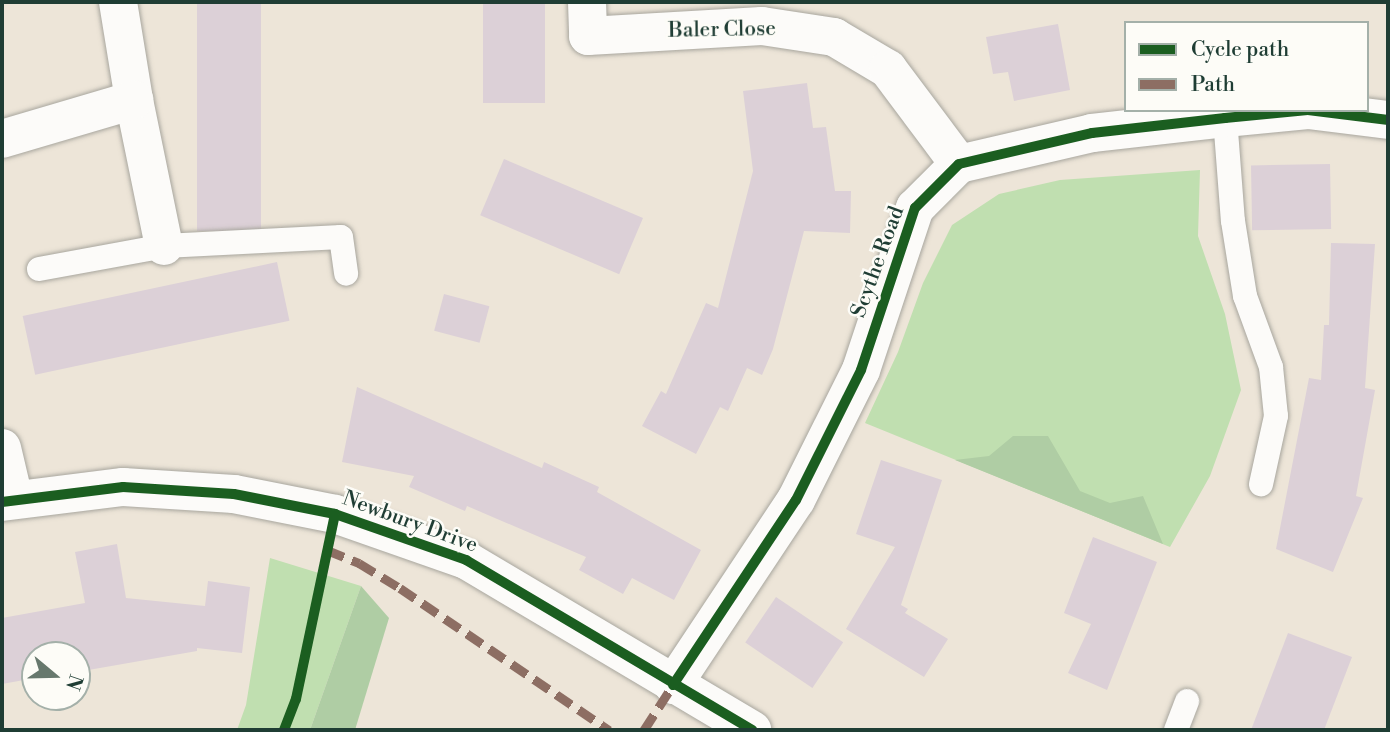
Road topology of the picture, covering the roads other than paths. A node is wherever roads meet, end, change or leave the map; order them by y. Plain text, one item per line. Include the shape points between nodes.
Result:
1 (118, 2) edge
2 (587, 2) edge
3 (134, 100) junction
4 (1287, 112) edge
5 (1324, 112) edge
6 (1225, 118) junction
7 (1388, 120) edge
8 (2, 139) edge
9 (959, 164) junction
10 (164, 246) junction
11 (39, 269) dead end
12 (346, 274) dead end
13 (2, 448) edge
14 (1261, 484) dead end
15 (8, 500) edge
16 (673, 685) junction
17 (1187, 701) dead end
18 (752, 730) edge
19 (1176, 730) edge

1 - 3 street
2 - 9 street, Baler Close via 588,36 762,26 834,37 888,69
3 - 8 street
3 - 10 street
4 - 6 street
5 - 7 street
6 - 9 street via 1092,133
6 - 14 lane via 1233,221 1245,296 1271,367 1276,416
9 - 16 street, Scythe Road via 915,208 861,370 796,499
10 - 11 lane
10 - 12 lane via 341,237
13 - 15 street
15 - 16 street, Newbury Drive via 123,487 234,494 335,514 466,560
16 - 18 street, Newbury Drive
17 - 19 lane

